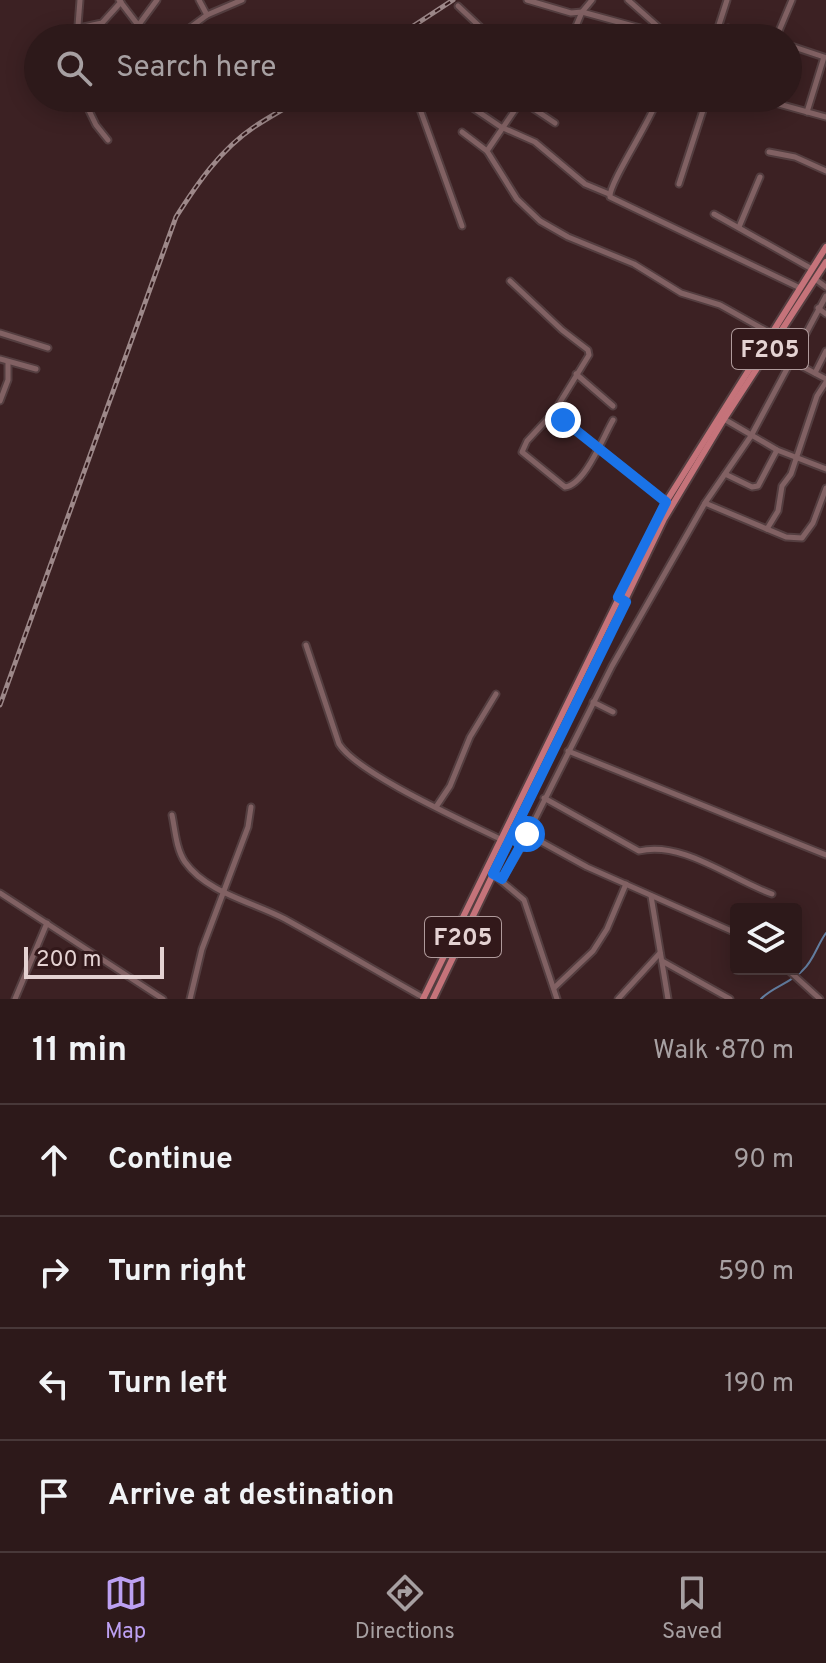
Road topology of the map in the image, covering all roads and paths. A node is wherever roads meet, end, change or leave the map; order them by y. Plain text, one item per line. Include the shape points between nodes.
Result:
1 (80, 0) edge
2 (157, 0) edge
3 (199, 0) edge
4 (242, 0) edge
5 (527, 0) edge
6 (592, 0) edge
7 (628, 0) edge
8 (727, 0) edge
9 (792, 0) edge
10 (120, 1) edge
11 (458, 6) dead end
12 (582, 12) junction
13 (207, 15) junction
14 (79, 24) edge
15 (97, 24) edge
16 (137, 24) edge
17 (139, 24) edge
18 (195, 24) edge
19 (477, 24) edge
20 (577, 24) edge
21 (625, 24) edge
22 (655, 24) edge
23 (719, 24) edge
24 (782, 24) edge
25 (802, 49) edge
26 (825, 55) edge
27 (802, 111) edge
28 (90, 112) edge
29 (421, 112) edge
30 (479, 112) edge
31 (511, 112) edge
32 (539, 112) edge
33 (654, 112) edge
34 (702, 112) edge
35 (807, 112) junction
36 (826, 117) edge
37 (555, 123) dead end
38 (501, 127) junction
39 (462, 132) dead end
40 (108, 140) dead end
41 (487, 151) junction
42 (769, 152) dead end
43 (826, 171) edge
44 (760, 177) dead end
45 (679, 184) dead end
46 (609, 194) junction
47 (714, 214) dead end
48 (462, 226) dead end
49 (739, 227) junction
50 (826, 247) edge
51 (826, 262) edge
52 (812, 269) junction
53 (815, 279) junction
54 (510, 281) dead end
55 (826, 287) edge
56 (800, 288) junction
57 (826, 296) edge
58 (818, 308) junction
59 (826, 314) edge
60 (0, 333) edge
61 (772, 334) junction
62 (48, 348) dead end
63 (826, 351) edge
64 (0, 359) edge
65 (792, 361) junction
66 (8, 362) junction
67 (36, 369) dead end
68 (815, 373) junction
69 (576, 374) junction
70 (826, 381) edge
71 (0, 401) edge
72 (613, 406) dead end
73 (554, 412) junction
74 (724, 419) junction
75 (613, 420) dead end
76 (751, 436) junction
77 (598, 450) junction
78 (777, 450) junction
79 (796, 459) junction
80 (826, 469) edge
81 (725, 474) junction
82 (826, 488) edge
83 (666, 502) junction
84 (705, 503) junction
85 (767, 529) junction
86 (618, 597) junction
87 (626, 602) junction
88 (306, 645) dead end
89 (496, 694) dead end
90 (593, 702) junction
91 (613, 712) dead end
92 (568, 751) junction
93 (544, 798) junction
94 (251, 807) dead end
95 (436, 807) junction
96 (172, 815) dead end
97 (527, 834) junction
98 (502, 840) junction
99 (826, 855) edge
100 (493, 874) junction
101 (502, 879) junction
102 (626, 884) junction
103 (223, 892) junction
104 (0, 893) edge
105 (772, 894) dead end
106 (651, 895) junction
107 (47, 923) junction
108 (730, 930) edge
109 (661, 952) junction
110 (662, 961) junction
111 (794, 975) edge
112 (554, 988) junction
113 (424, 998) edge
114 (15, 999) edge
115 (163, 999) edge
116 (190, 999) edge
117 (433, 999) edge
118 (557, 999) edge
119 (618, 999) edge
120 (668, 999) edge
121 (730, 999) edge
122 (820, 999) edge

1 - 14 street
2 - 17 street
3 - 13 street
4 - 13 street
5 - 12 street
6 - 12 street
7 - 22 street
8 - 23 street
9 - 24 street
10 - 15 street
10 - 16 street
11 - 19 street
12 - 20 street
12 - 21 street
13 - 18 street
25 - 26 street
26 - 35 street
27 - 35 street
28 - 40 street
29 - 48 street
30 - 38 street
31 - 38 street
32 - 37 street
33 - 46 street
34 - 45 street
35 - 36 street
38 - 41 street
38 - 46 street via 535,142 585,184
39 - 41 street
41 - 61 street via 517,199 540,221
42 - 43 street
44 - 49 street
46 - 56 street
47 - 49 street
49 - 52 street
50 - 52 main road, F205
51 - 53 main road, F205
52 - 56 main road, F205
53 - 55 street
53 - 74 main road, F205
54 - 69 street via 586,347 589,355
56 - 61 main road, F205
57 - 58 street
58 - 59 street
58 - 65 street
60 - 62 street
61 - 83 main road, F205
63 - 68 street
64 - 66 street
65 - 68 street
65 - 76 street
66 - 67 street
66 - 71 street
68 - 70 street
69 - 72 street
69 - 73 street
70 - 79 street
73 - 77 street
73 - 77 street via 523,452 569,487
74 - 76 street
74 - 87 main road, F205 via 664,519
75 - 77 street
76 - 78 street
76 - 81 street
77 - 83 street
78 - 79 street
78 - 81 street via 758,486
79 - 80 street
79 - 85 street
81 - 84 street
82 - 85 street via 807,535 786,537
83 - 86 main road, F205
84 - 85 street
84 - 90 street
86 - 87 main road
86 - 98 main road, F205
87 - 100 main road, F205
88 - 95 street via 345,752
89 - 95 street
90 - 91 street
90 - 92 street
92 - 93 street
92 - 99 street
93 - 97 street
93 - 105 street via 639,851 670,850
94 - 103 street
95 - 98 street
96 - 103 street via 185,861
97 - 101 street
97 - 102 street
98 - 113 main road, F205
100 - 101 street
100 - 117 main road, F205
101 - 112 street via 524,900
102 - 106 street
102 - 112 street via 593,951
103 - 113 street via 283,918
103 - 116 street
104 - 107 street
106 - 108 street
106 - 109 street
107 - 114 street
107 - 115 street
109 - 110 street
109 - 119 street
110 - 120 street
110 - 121 street
111 - 122 street
112 - 118 street

